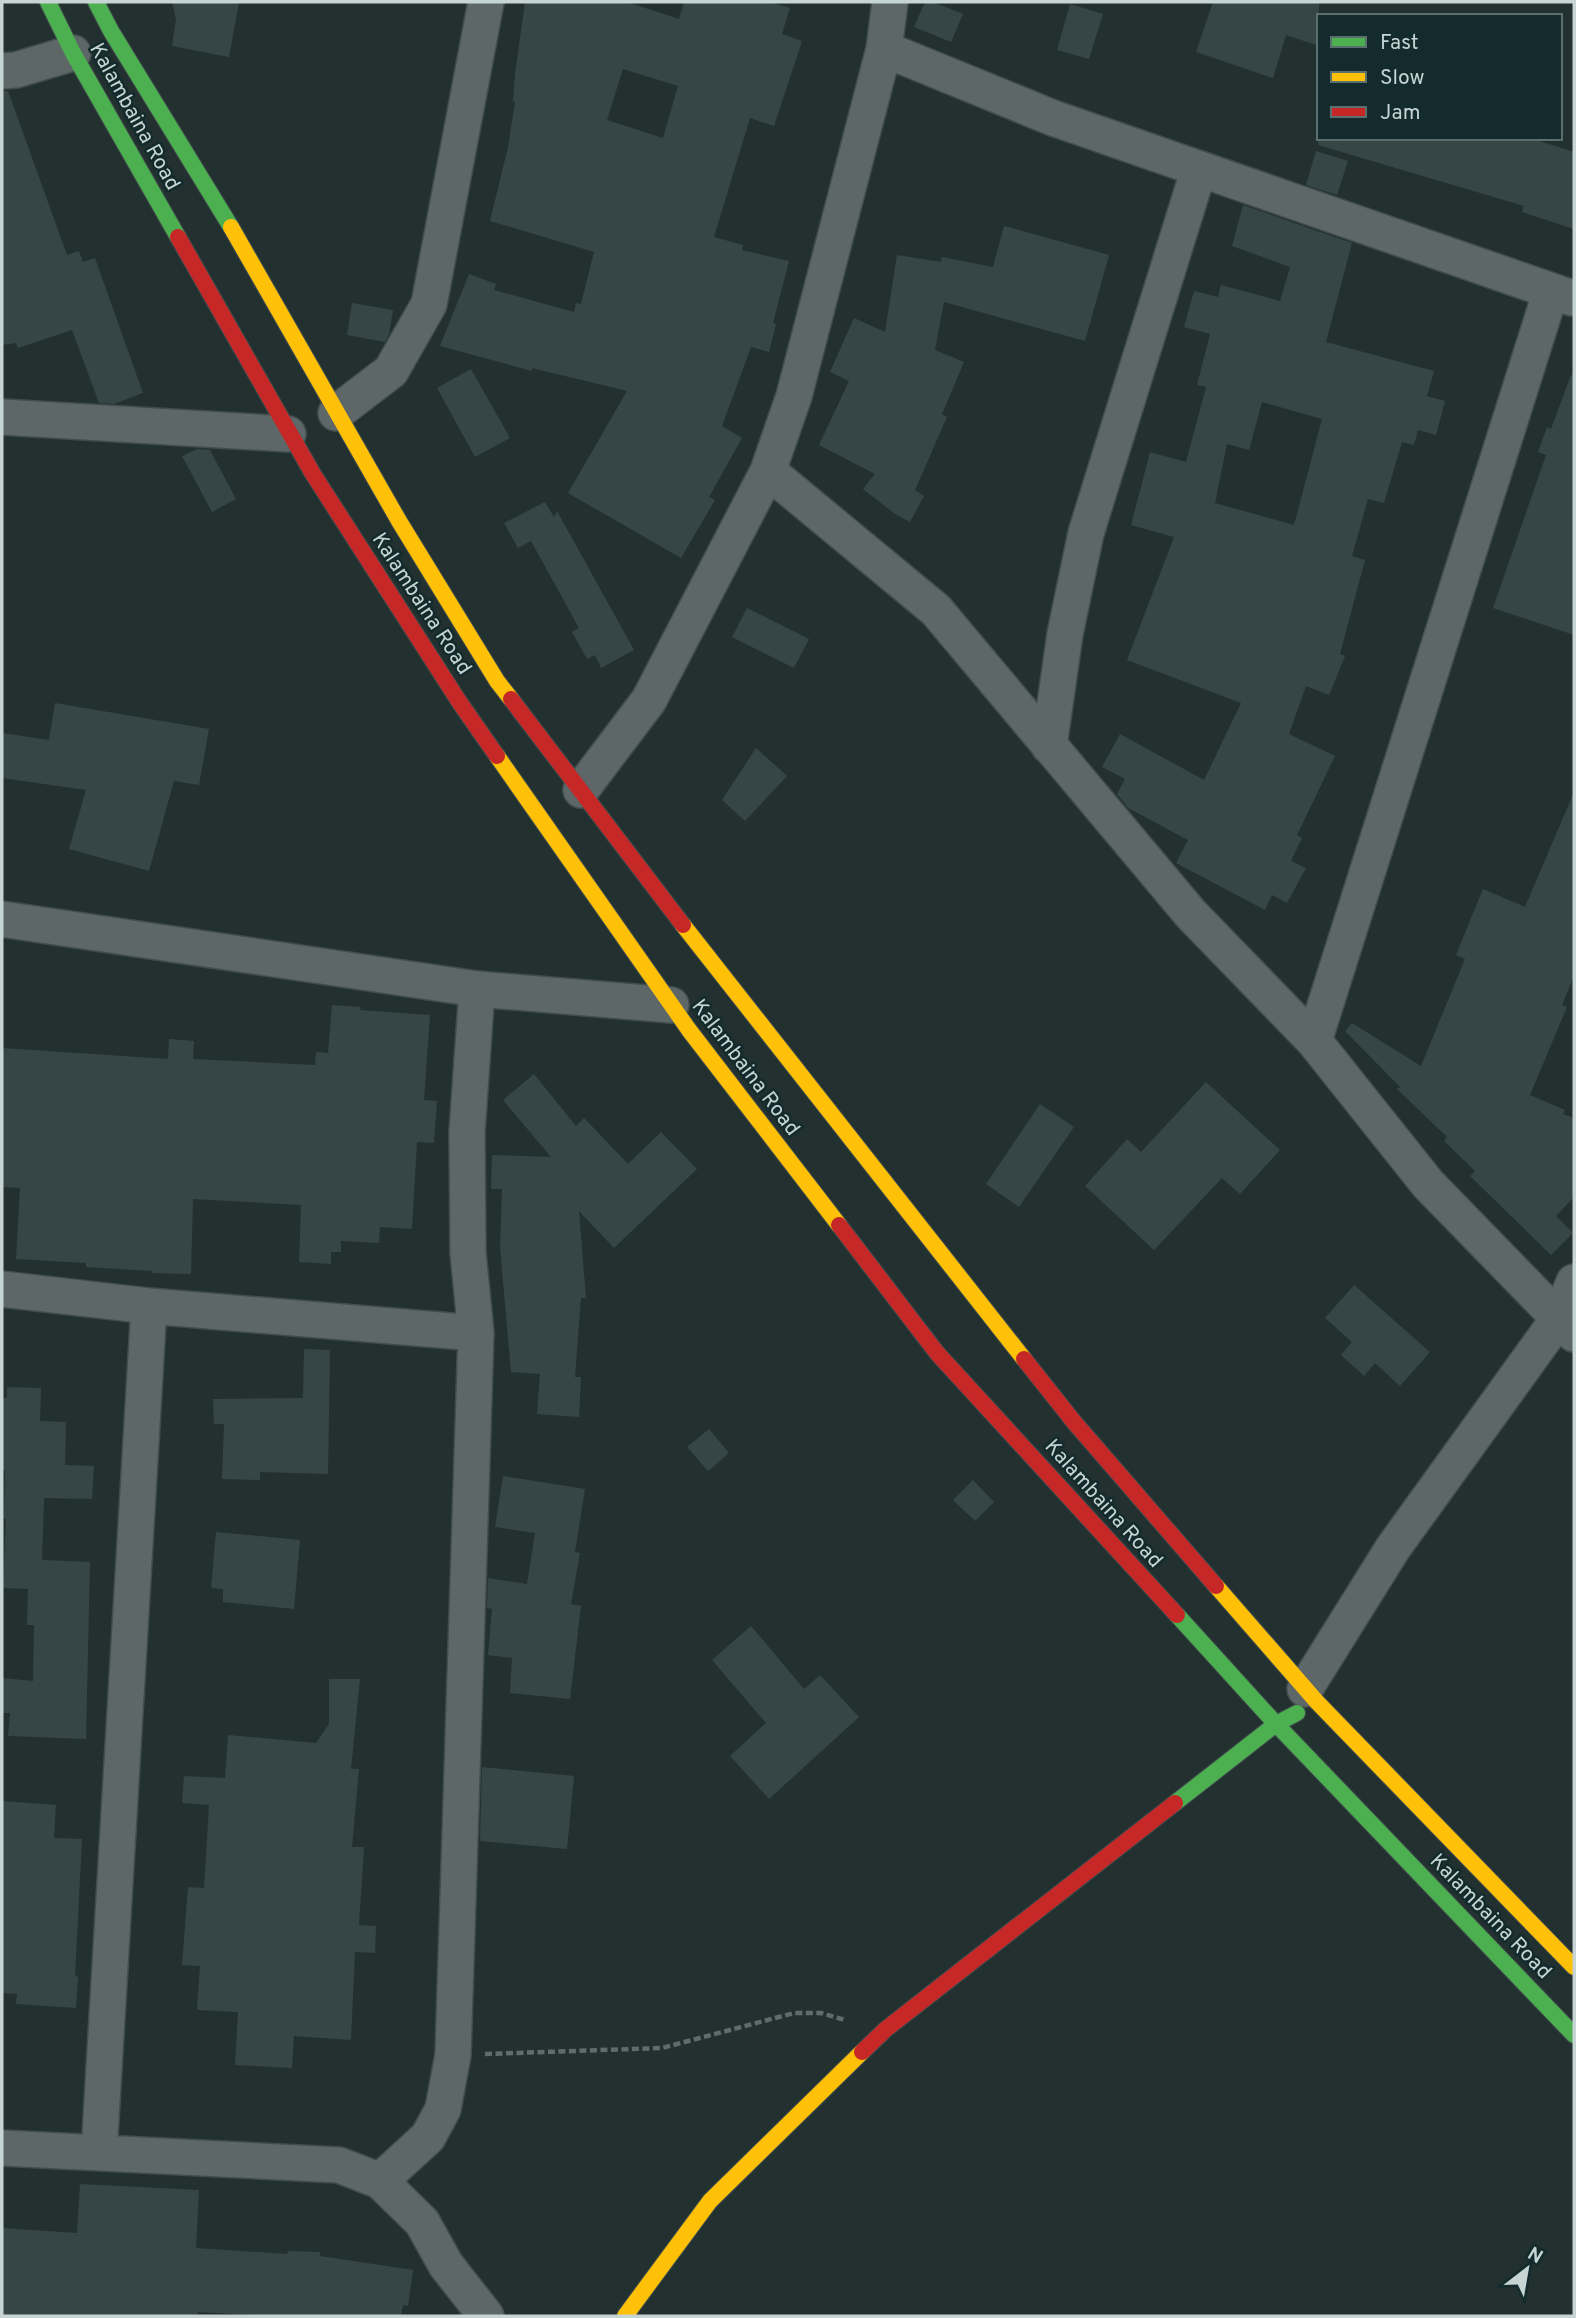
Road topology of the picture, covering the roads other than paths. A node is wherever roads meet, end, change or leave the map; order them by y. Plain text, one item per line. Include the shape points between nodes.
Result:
1 (48, 2) edge
2 (96, 2) edge
3 (486, 2) edge
4 (890, 2) edge
5 (884, 49) junction
6 (73, 52) junction
7 (2, 71) edge
8 (1199, 169) junction
9 (1563, 295) edge
10 (336, 413) junction
11 (2, 417) edge
12 (288, 434) junction
13 (768, 471) junction
14 (1049, 746) junction
15 (580, 790) junction
16 (2, 919) edge
17 (477, 989) junction
18 (671, 1005) junction
19 (1314, 1041) junction
20 (1574, 1282) edge
21 (2, 1289) edge
22 (149, 1306) junction
23 (1567, 1326) edge
24 (476, 1333) junction
25 (1311, 1696) junction
26 (1276, 1724) junction
27 (1574, 1966) edge
28 (1574, 2035) edge
29 (2, 2148) edge
30 (99, 2153) junction
31 (380, 2181) junction
32 (486, 2316) edge
33 (625, 2316) edge

1 - 6 main road, Kalambaina Road
2 - 10 main road, Kalambaina Road via 257,270
3 - 10 street via 429,304 391,371
4 - 5 street
5 - 8 street via 1053,118
5 - 13 street via 794,396
6 - 7 street
6 - 12 main road, Kalambaina Road
8 - 9 street
8 - 14 street via 1086,533
9 - 19 street
10 - 15 main road, Kalambaina Road via 497,681
11 - 12 street
12 - 18 main road, Kalambaina Road via 460,703
13 - 14 street via 936,610
13 - 15 street via 649,700
14 - 19 street via 1190,913
15 - 25 main road, Kalambaina Road via 738,998 1074,1422
16 - 17 street
17 - 18 street
17 - 24 street via 467,1132 468,1253
18 - 26 main road, Kalambaina Road via 937,1353
19 - 23 street via 1428,1184
20 - 23 street
21 - 22 street
22 - 24 street
22 - 30 street
23 - 25 street via 1393,1548
24 - 31 street via 453,2055 443,2109 428,2137
25 - 26 main road
25 - 27 main road, Kalambaina Road
26 - 28 main road, Kalambaina Road
26 - 33 main road via 886,2029 710,2201
29 - 30 street
30 - 31 street via 340,2165
31 - 32 street via 422,2222 446,2265

